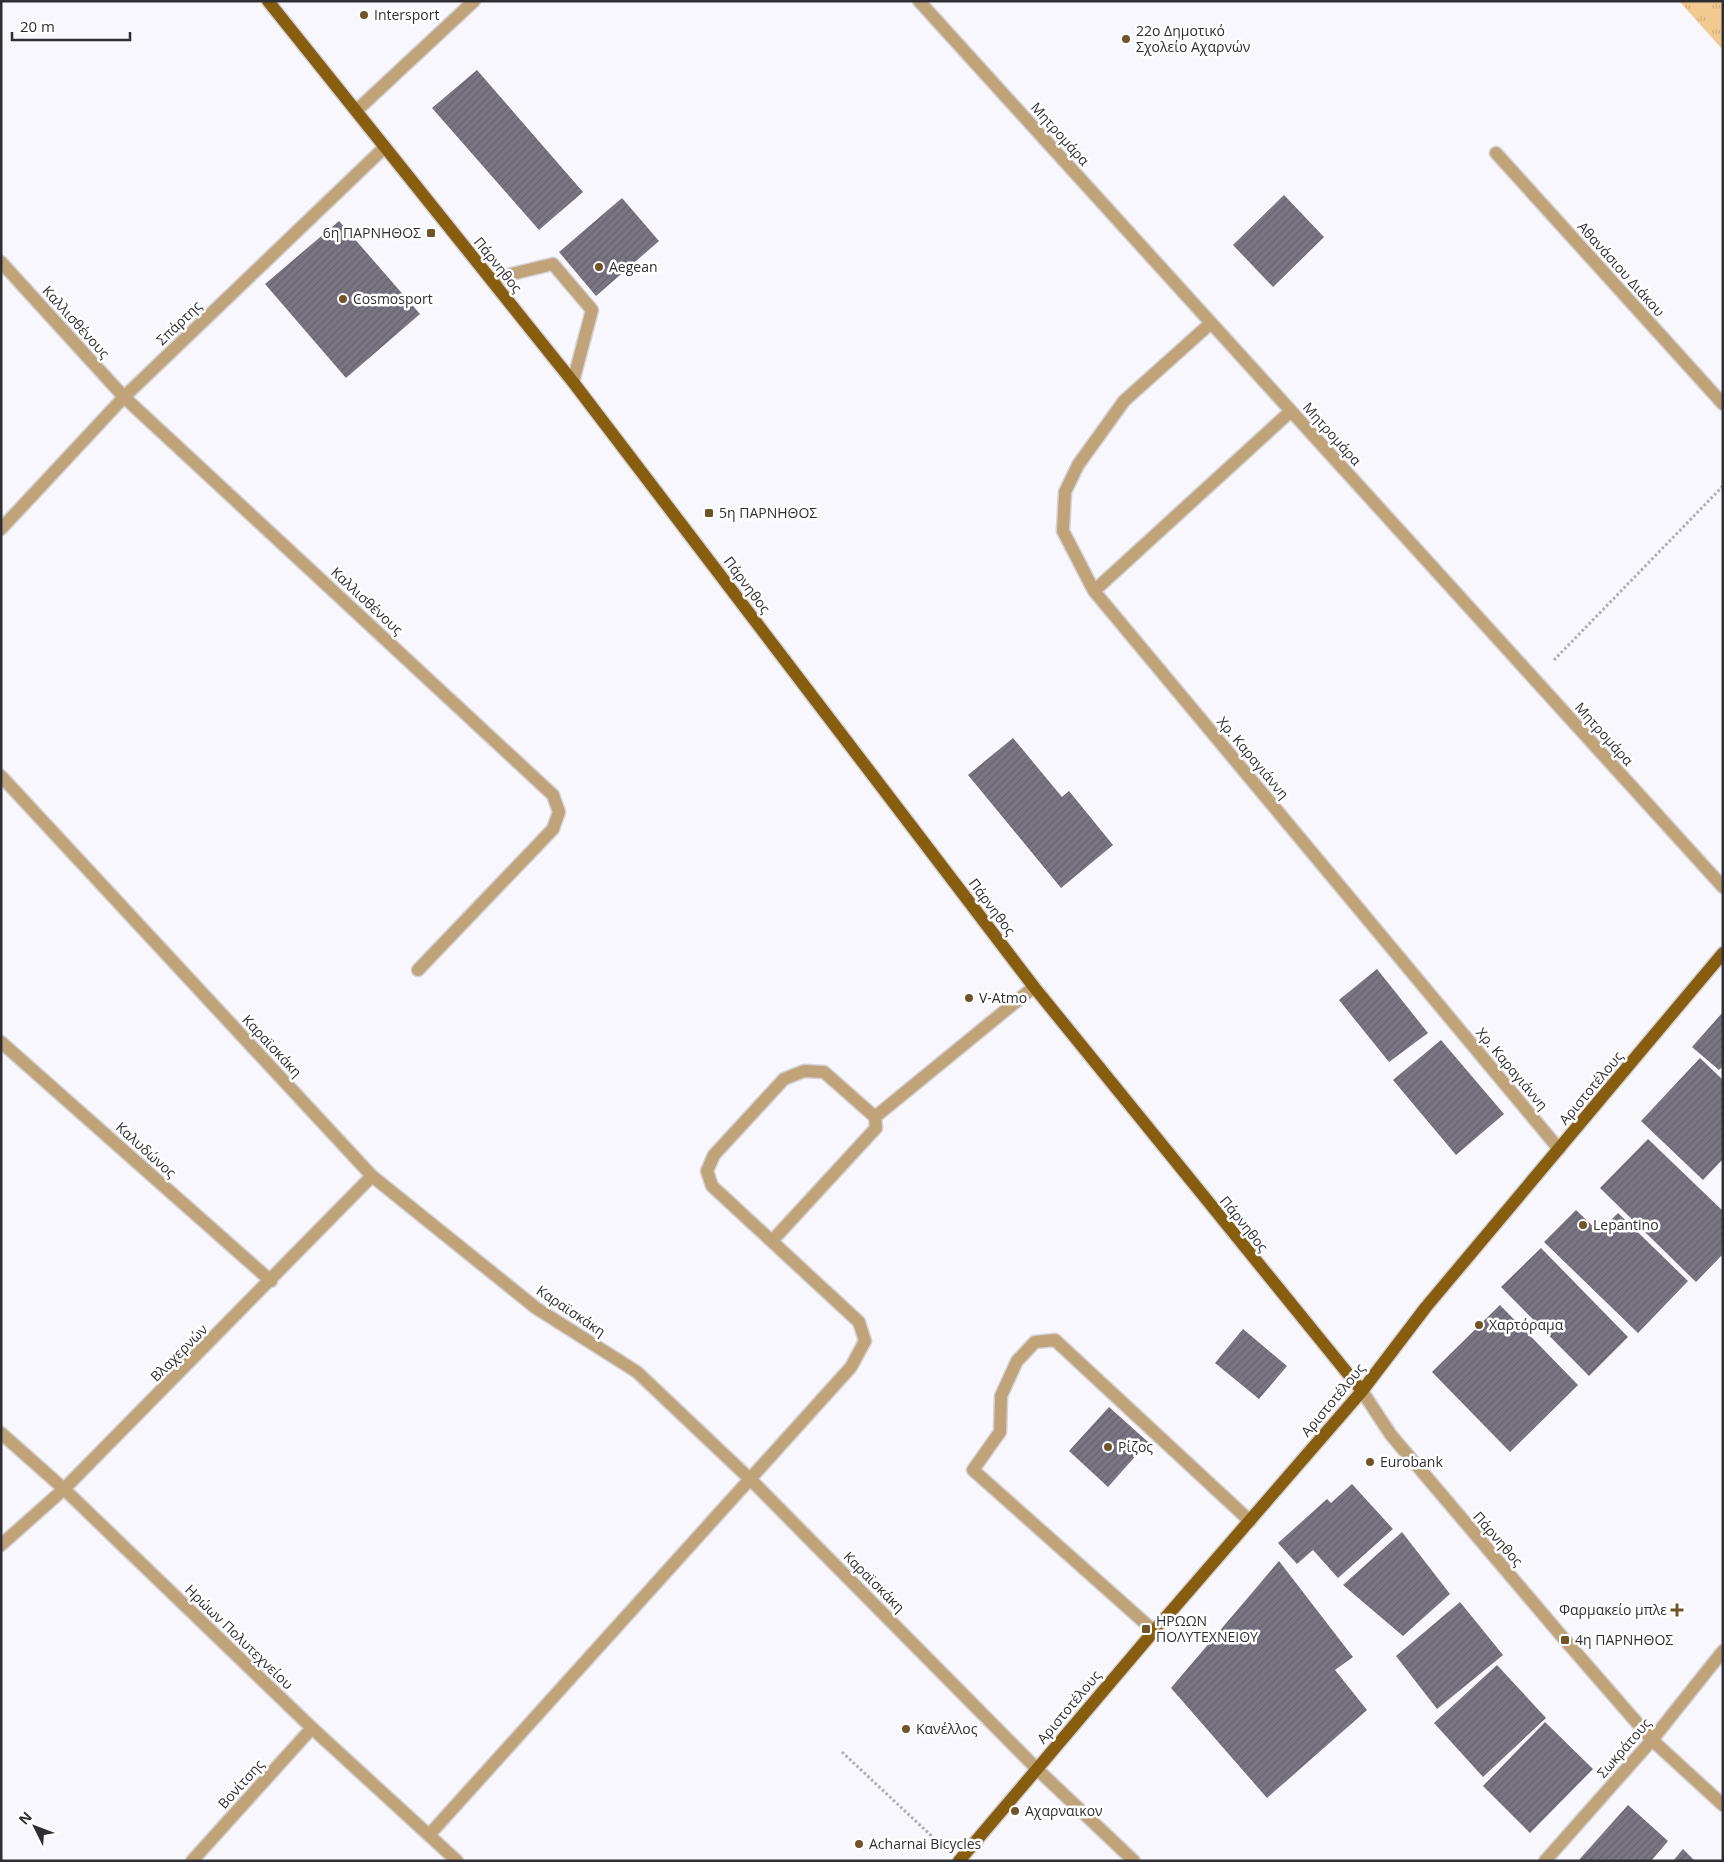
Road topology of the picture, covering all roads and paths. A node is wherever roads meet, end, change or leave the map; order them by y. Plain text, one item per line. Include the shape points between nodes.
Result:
1 (268, 1) edge
2 (474, 1) edge
3 (919, 1) edge
4 (356, 111) junction
5 (385, 147) junction
6 (1496, 153) dead end
7 (1, 262) edge
8 (491, 279) junction
9 (1211, 324) junction
10 (573, 382) junction
11 (124, 397) junction
12 (1723, 404) edge
13 (1291, 411) junction
14 (1723, 486) edge
15 (1, 529) edge
16 (1094, 591) junction
17 (1535, 680) junction
18 (1, 776) edge
19 (1723, 887) edge
20 (1723, 953) edge
21 (418, 970) dead end
22 (1034, 987) junction
23 (1, 1042) edge
24 (875, 1117) junction
25 (1559, 1149) junction
26 (372, 1176) junction
27 (772, 1241) junction
28 (271, 1281) junction
29 (1362, 1391) junction
30 (1, 1433) edge
31 (751, 1480) junction
32 (64, 1489) junction
33 (1250, 1521) junction
34 (1, 1545) edge
35 (1154, 1630) junction
36 (1723, 1652) edge
37 (312, 1728) junction
38 (1652, 1740) junction
39 (842, 1752) dead end
40 (1037, 1768) junction
41 (1723, 1805) edge
42 (428, 1834) junction
43 (944, 1847) dead end
44 (192, 1861) edge
45 (457, 1861) edge
46 (959, 1861) edge
47 (1134, 1861) edge
48 (1545, 1861) edge

1 - 4 main road, Πάρνηθος
2 - 4 street
3 - 9 street, Μητρομάρα
4 - 5 main road, Πάρνηθος
5 - 8 main road, Πάρνηθος
5 - 11 street, Σπάρτης
6 - 12 street, Αθανάσιου Διάκου
7 - 11 street, Καλλισθένους
8 - 10 main road, Πάρνηθος
8 - 10 street via 553,264 592,310
9 - 13 street, Μητρομάρα
9 - 16 street, Χρ. Καραγιάννη via 1124,401 1078,465 1065,492 1063,531
10 - 22 main road, Πάρνηθος
11 - 15 street, Σπάρτης
11 - 21 street, Καλλισθένους via 553,795 560,812 553,829
13 - 16 street
13 - 17 street, Μητρομάρα
14 - 17 path
16 - 25 street, Χρ. Καραγιάννη
17 - 19 street, Μητρομάρα
18 - 26 street, Καραϊσκάκη
20 - 25 main road, Αριστοτέλους
22 - 24 street
22 - 29 main road, Πάρνηθος
23 - 28 street, Καλυδώνος
24 - 27 street via 876,1128
24 - 27 street via 824,1072 804,1071 784,1079 714,1155 708,1171 712,1186
25 - 29 main road, Αριστοτέλους via 1426,1308
26 - 28 street, Βλαχερνών
26 - 31 street, Καραϊσκάκη via 536,1308 637,1372
27 - 31 street via 859,1322 865,1341 852,1367
28 - 32 street, Βλαχερνών
29 - 33 main road, Αριστοτέλους
29 - 38 street, Πάρνηθος via 1391,1436
30 - 32 street, Ηρώων Πολυτεχνείου
31 - 40 street, Καραϊσκάκη
31 - 42 street
32 - 34 street, Βλαχερνών
32 - 37 street, Ηρώων Πολυτεχνείου
33 - 35 main road, Αριστοτέλους
33 - 35 street via 1055,1340 1035,1342 1017,1361 1000,1396 1000,1432 973,1470
35 - 40 main road, Αριστοτέλους
36 - 38 street, Σωκράτους
37 - 42 street, Ηρώων Πολυτεχνείου
37 - 44 street, Βονίτσης
38 - 41 street, Πάρνηθος
38 - 48 street, Σωκράτους
39 - 43 path
40 - 46 main road, Αριστοτέλους
40 - 47 street, Καραϊσκάκη
42 - 45 street, Ηρώων Πολυτεχνείου

